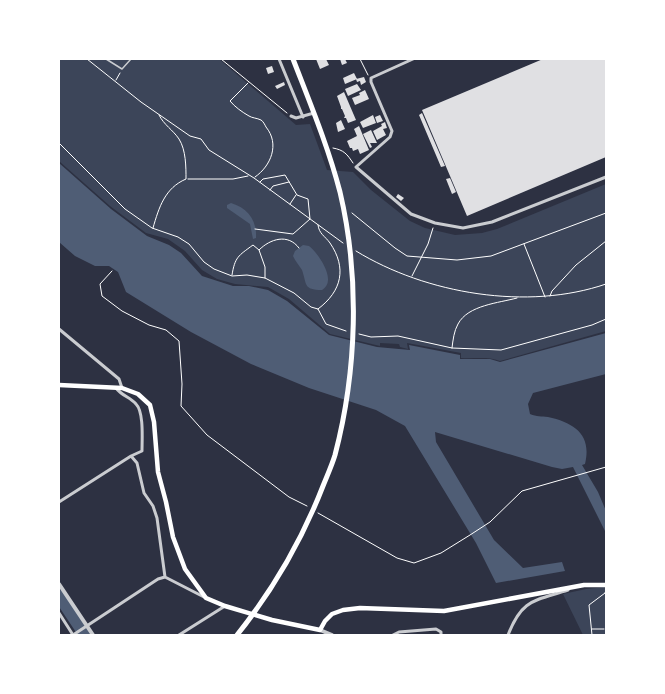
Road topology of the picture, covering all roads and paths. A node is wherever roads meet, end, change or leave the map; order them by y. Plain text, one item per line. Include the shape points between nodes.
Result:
1 (87, 59) edge
2 (106, 59) edge
3 (131, 59) edge
4 (221, 59) edge
5 (278, 59) edge
6 (293, 59) edge
7 (360, 59) edge
8 (413, 59) edge
9 (122, 69) junction
10 (371, 78) junction
11 (116, 81) junction
12 (248, 83) junction
13 (314, 113) junction
14 (158, 114) junction
15 (291, 116) joint
16 (303, 117) junction
17 (59, 143) edge
18 (328, 149) junction
19 (356, 167) junction
20 (249, 176) junction
21 (606, 177) edge
22 (254, 178) junction
23 (186, 179) junction
24 (259, 182) junction
25 (289, 182) junction
26 (270, 190) junction
27 (297, 195) junction
28 (290, 205) junction
29 (352, 213) dead end
30 (606, 213) edge
31 (310, 219) junction
32 (435, 223) junction
33 (318, 225) junction
34 (152, 228) junction
35 (255, 229) dead end
36 (606, 241) edge
37 (343, 243) dead end
38 (523, 243) junction
39 (299, 248) dead end
40 (259, 250) junction
41 (356, 251) dead end
42 (422, 258) junction
43 (112, 271) dead end
44 (232, 276) junction
45 (412, 277) junction
46 (265, 278) junction
47 (606, 284) edge
48 (550, 296) junction
49 (545, 297) junction
50 (518, 298) junction
51 (318, 309) junction
52 (606, 319) edge
53 (59, 329) edge
54 (350, 332) dead end
55 (357, 333) dead end
56 (452, 348) junction
57 (59, 385) edge
58 (116, 387) junction
59 (122, 388) junction
60 (131, 456) junction
61 (606, 468) edge
62 (59, 502) edge
63 (310, 508) dead end
64 (317, 512) dead end
65 (165, 577) junction
66 (59, 584) edge
67 (584, 585) junction
68 (606, 585) edge
69 (606, 590) edge
70 (602, 595) junction
71 (606, 596) edge
72 (206, 598) junction
73 (225, 606) junction
74 (59, 613) edge
75 (85, 627) junction
76 (592, 629) junction
77 (604, 629) dead end
78 (320, 630) junction
79 (74, 634) edge
80 (93, 635) edge
81 (179, 635) edge
82 (237, 635) edge
83 (332, 635) edge
84 (393, 635) edge
85 (441, 635) edge
86 (508, 635) edge
87 (592, 635) edge

1 - 11 path
2 - 9 lane
3 - 9 lane
4 - 12 path
5 - 16 street
6 - 13 main road
7 - 10 path
8 - 10 street
9 - 11 path
10 - 19 street via 392,131 390,137
11 - 14 path
12 - 15 path
12 - 22 path via 230,101 235,108 249,117 261,120 270,132 274,144 264,170
13 - 16 street
13 - 18 main road
14 - 20 path via 190,136 201,139 209,150
14 - 23 path via 180,143
15 - 16 street
17 - 34 path via 125,209
18 - 19 path via 342,150
18 - 82 main road via 346,222 350,258 353,308 348,392 335,456 310,519 277,580
19 - 32 street via 406,210
20 - 22 path
20 - 23 path via 233,179
21 - 32 street via 492,222 463,228
22 - 24 path
23 - 34 path via 171,189 161,203
24 - 25 path via 285,175
24 - 26 path
25 - 26 path via 273,186
25 - 27 path
26 - 28 path
27 - 28 path
27 - 31 path via 308,199
28 - 31 path
29 - 42 path via 394,248 407,256
30 - 38 path
31 - 33 path
31 - 35 path via 294,234
32 - 42 path
33 - 37 path
33 - 51 path via 318,232 333,247 340,276 333,295
34 - 44 path via 178,237 189,244 204,262
36 - 48 path via 576,265
38 - 42 path via 491,256 472,259
38 - 49 path
39 - 40 path via 291,240 285,239 270,242
40 - 44 path via 253,246 238,256
40 - 46 path via 265,267
41 - 45 path
42 - 45 path
43 - 63 path via 100,284 102,296 122,312 148,325 166,330 179,341 181,406 214,440 289,497
44 - 46 path
45 - 50 path via 456,289
46 - 51 path via 294,293 311,308
47 - 48 path
48 - 49 path
49 - 50 path
50 - 56 path via 477,308 465,314 458,323
51 - 54 path via 326,324
52 - 56 path via 502,350
53 - 59 street via 119,379
55 - 56 path via 371,337 398,336
57 - 58 main road
58 - 59 main road
58 - 60 street via 126,398 137,404 141,411 142,451
59 - 72 main road via 138,394 150,405 158,472 173,537 184,569
60 - 62 street
60 - 65 street via 137,463 144,493 157,518
61 - 64 path via 522,491 490,522 441,553 414,563 397,558
65 - 72 street
65 - 75 street via 158,579
66 - 75 street
67 - 68 main road
67 - 78 main road via 444,611 360,608 343,610 332,614
67 - 86 street via 527,604 518,613
69 - 70 path
70 - 71 path
70 - 76 path via 590,604
72 - 73 main road
73 - 78 main road via 272,620
73 - 81 street
74 - 79 street
75 - 79 street
75 - 80 street
76 - 77 path
76 - 87 path
78 - 83 street
84 - 85 street via 399,632 436,630 441,632

